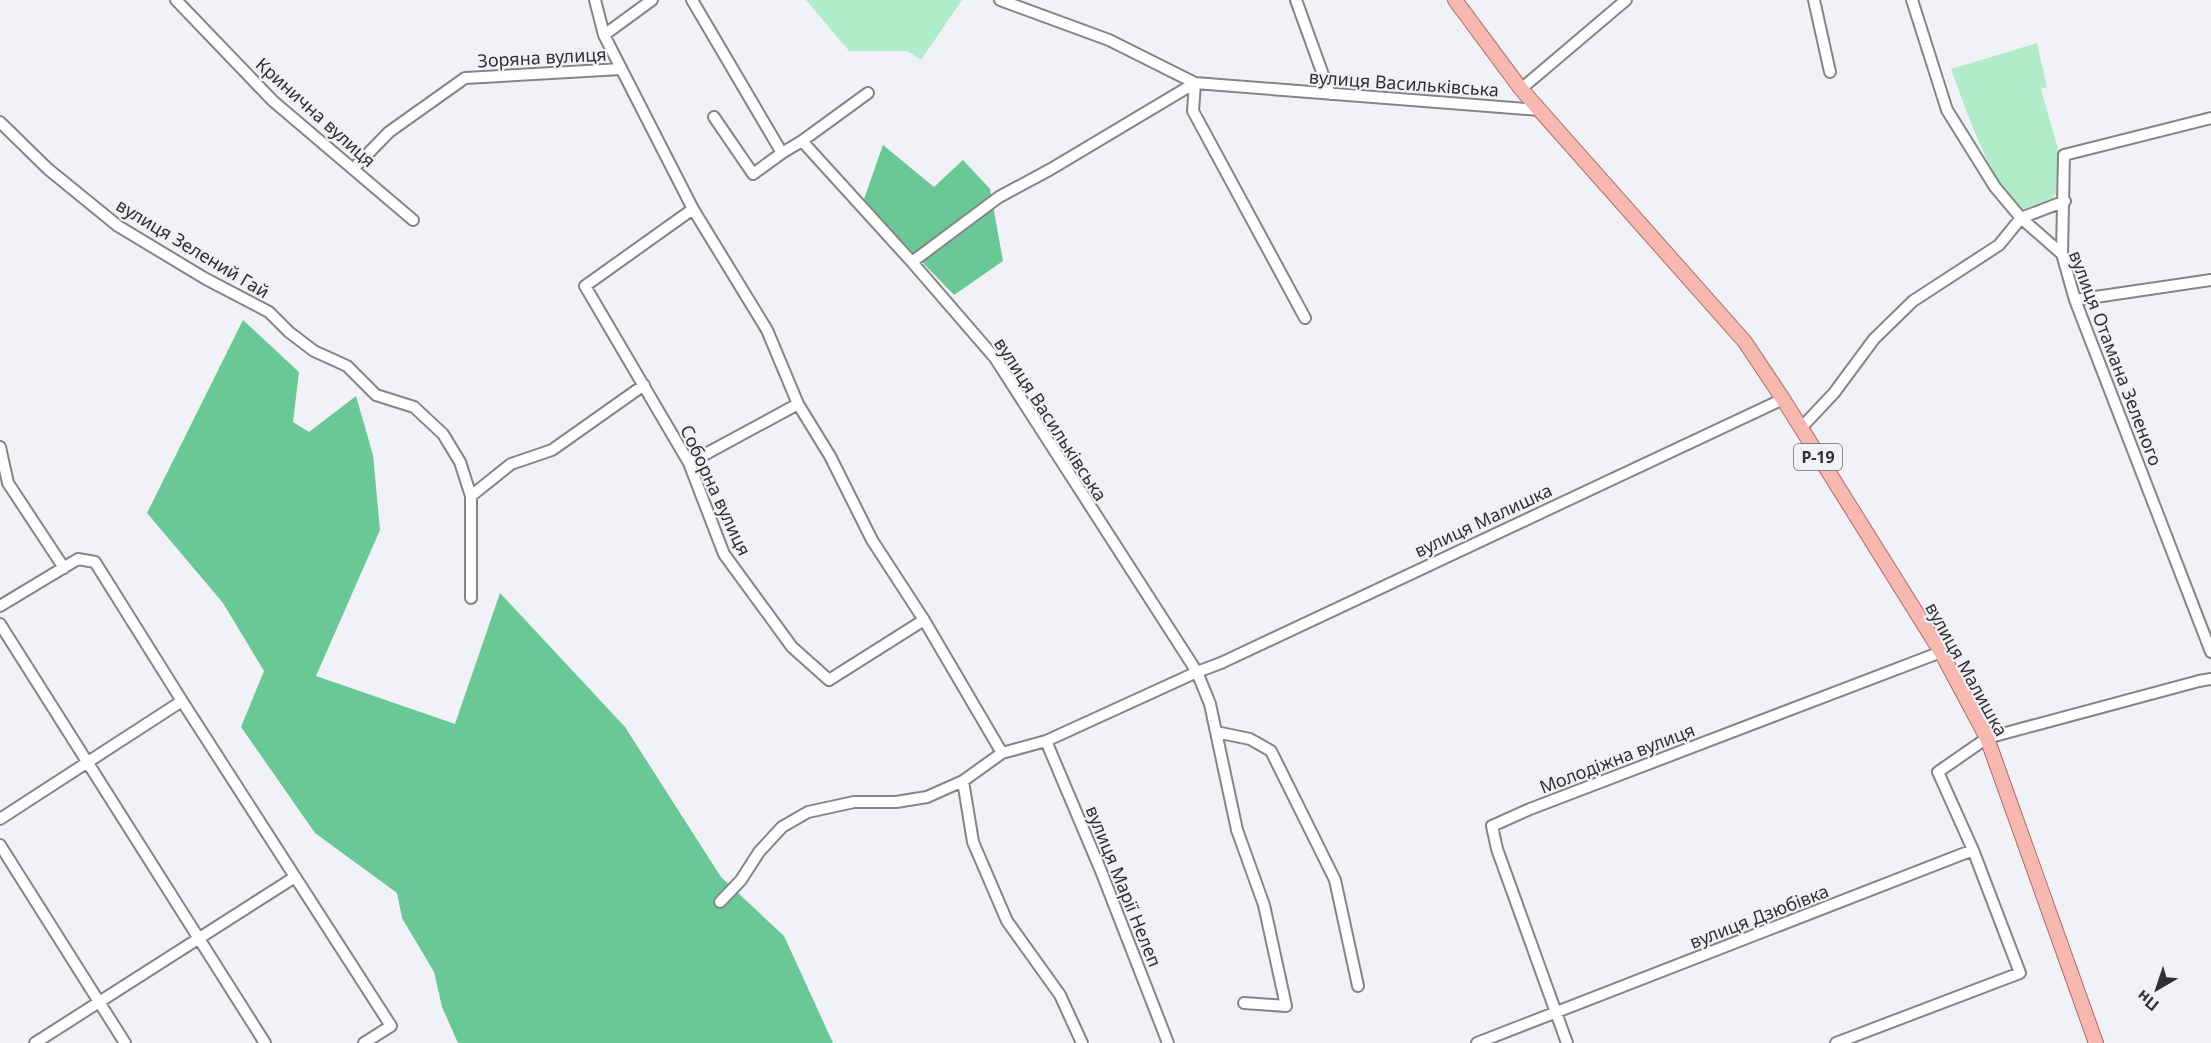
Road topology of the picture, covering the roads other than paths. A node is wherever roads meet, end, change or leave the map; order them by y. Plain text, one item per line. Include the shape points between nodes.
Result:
1 (176, 0) edge
2 (595, 0) edge
3 (652, 0) edge
4 (692, 0) edge
5 (1000, 0) edge
6 (1296, 0) edge
7 (1455, 0) edge
8 (1626, 0) edge
9 (1814, 0) edge
10 (1912, 0) edge
11 (604, 35) junction
12 (621, 69) junction
13 (1830, 72) dead end
14 (1195, 83) junction
15 (1521, 89) junction
16 (868, 93) dead end
17 (1330, 94) junction
18 (1539, 110) junction
19 (714, 117) dead end
20 (2211, 118) edge
21 (0, 122) edge
22 (802, 141) junction
23 (782, 153) junction
24 (353, 168) junction
25 (2065, 201) junction
26 (693, 209) junction
27 (2021, 218) junction
28 (413, 220) dead end
29 (2062, 254) junction
30 (912, 262) junction
31 (2211, 280) edge
32 (2075, 300) junction
33 (1305, 318) dead end
34 (644, 385) junction
35 (1783, 399) junction
36 (798, 404) junction
37 (1800, 428) junction
38 (0, 447) edge
39 (689, 463) junction
40 (471, 496) junction
41 (64, 568) junction
42 (471, 598) dead end
43 (0, 606) edge
44 (924, 620) junction
45 (0, 624) edge
46 (1941, 652) junction
47 (2211, 652) edge
48 (1197, 672) junction
49 (2211, 679) edge
50 (182, 701) junction
51 (1216, 732) junction
52 (1987, 738) junction
53 (1046, 741) junction
54 (1002, 753) junction
55 (87, 763) junction
56 (963, 781) junction
57 (0, 819) edge
58 (0, 845) edge
59 (1973, 850) junction
60 (295, 877) junction
61 (720, 902) dead end
62 (199, 939) junction
63 (1358, 986) dead end
64 (99, 1003) junction
65 (1244, 1003) dead end
66 (1557, 1013) junction
67 (35, 1043) edge
68 (125, 1043) edge
69 (265, 1043) edge
70 (364, 1043) edge
71 (1082, 1043) edge
72 (1168, 1043) edge
73 (1477, 1043) edge
74 (1568, 1043) edge
75 (1836, 1043) edge
76 (2096, 1043) edge

1 - 24 street, Кринична вулиця via 273,101
2 - 11 street, Зоряна вулиця
3 - 11 street
4 - 23 street
5 - 14 street, вулиця Васильківська via 1109,40
6 - 17 street
7 - 15 main road, вулиця Малишка / Р-19
8 - 15 street
9 - 13 street
10 - 27 street, вулиця Отамана Зеленого via 1947,110 1995,187
11 - 12 street
12 - 24 street, Зоряна вулиця via 465,78 389,132
12 - 26 street
14 - 17 street, вулиця Васильківська
14 - 30 street via 999,197
14 - 33 street via 1193,111
15 - 18 main road, вулиця Малишка / Р-19
16 - 22 street
17 - 18 street, вулиця Васильківська
18 - 35 main road, вулиця Малишка / Р-19 via 1744,342
19 - 23 street via 753,174
20 - 25 street via 2064,155
21 - 40 street, вулиця Зелений Гай via 48,169 118,226 269,312 314,351 347,366 376,395 414,407 443,434 460,462
22 - 23 street
22 - 30 street, вулиця Васильківська
24 - 28 street, Кринична вулиця
25 - 27 street
25 - 29 street
26 - 34 street, Соборна вулиця via 585,286
26 - 36 street via 767,330
27 - 29 street, вулиця Отамана Зеленого
27 - 37 street via 2000,245 1913,300 1874,339
29 - 32 street, вулиця Отамана Зеленого
30 - 48 street, вулиця Васильківська via 995,358
31 - 32 street
32 - 47 street, вулиця Отамана Зеленого
34 - 39 street, Соборна вулиця
34 - 40 street via 552,450 511,464
35 - 37 main road, вулиця Малишка / Р-19
35 - 48 street, вулиця Малишка
36 - 39 street
36 - 44 street via 830,456 872,540
37 - 46 main road, вулиця Малишка / Р-19
38 - 41 street via 8,483
39 - 44 street, Соборна вулиця via 724,554 792,647 829,680
40 - 42 street, вулиця Зелений Гай
41 - 43 street
41 - 50 street via 78,559 95,561
44 - 54 street
45 - 55 street
46 - 52 main road, вулиця Малишка / Р-19
46 - 66 street, Молодіжна вулиця via 1492,826
48 - 51 street, вулиця Васильківська
48 - 53 street
49 - 52 street
50 - 55 street
50 - 60 street
51 - 63 street via 1250,739 1271,751 1335,880
51 - 65 street, вулиця Васильківська via 1237,830 1264,905 1286,1006
52 - 59 street via 1938,772
52 - 76 main road, вулиця Малишка / Р-19
53 - 54 street
53 - 72 street, вулиця Марії Нелеп
54 - 56 street
55 - 57 street
55 - 62 street
56 - 61 street via 927,797 854,802 808,812 783,827
56 - 71 street via 973,842 1007,921 1060,994
58 - 64 street
59 - 66 street, вулиця Дзюбівка
59 - 75 street via 2020,973
60 - 62 street
60 - 70 street via 391,1026
62 - 64 street
62 - 69 street
64 - 67 street
64 - 68 street
66 - 73 street, вулиця Дзюбівка
66 - 74 street

